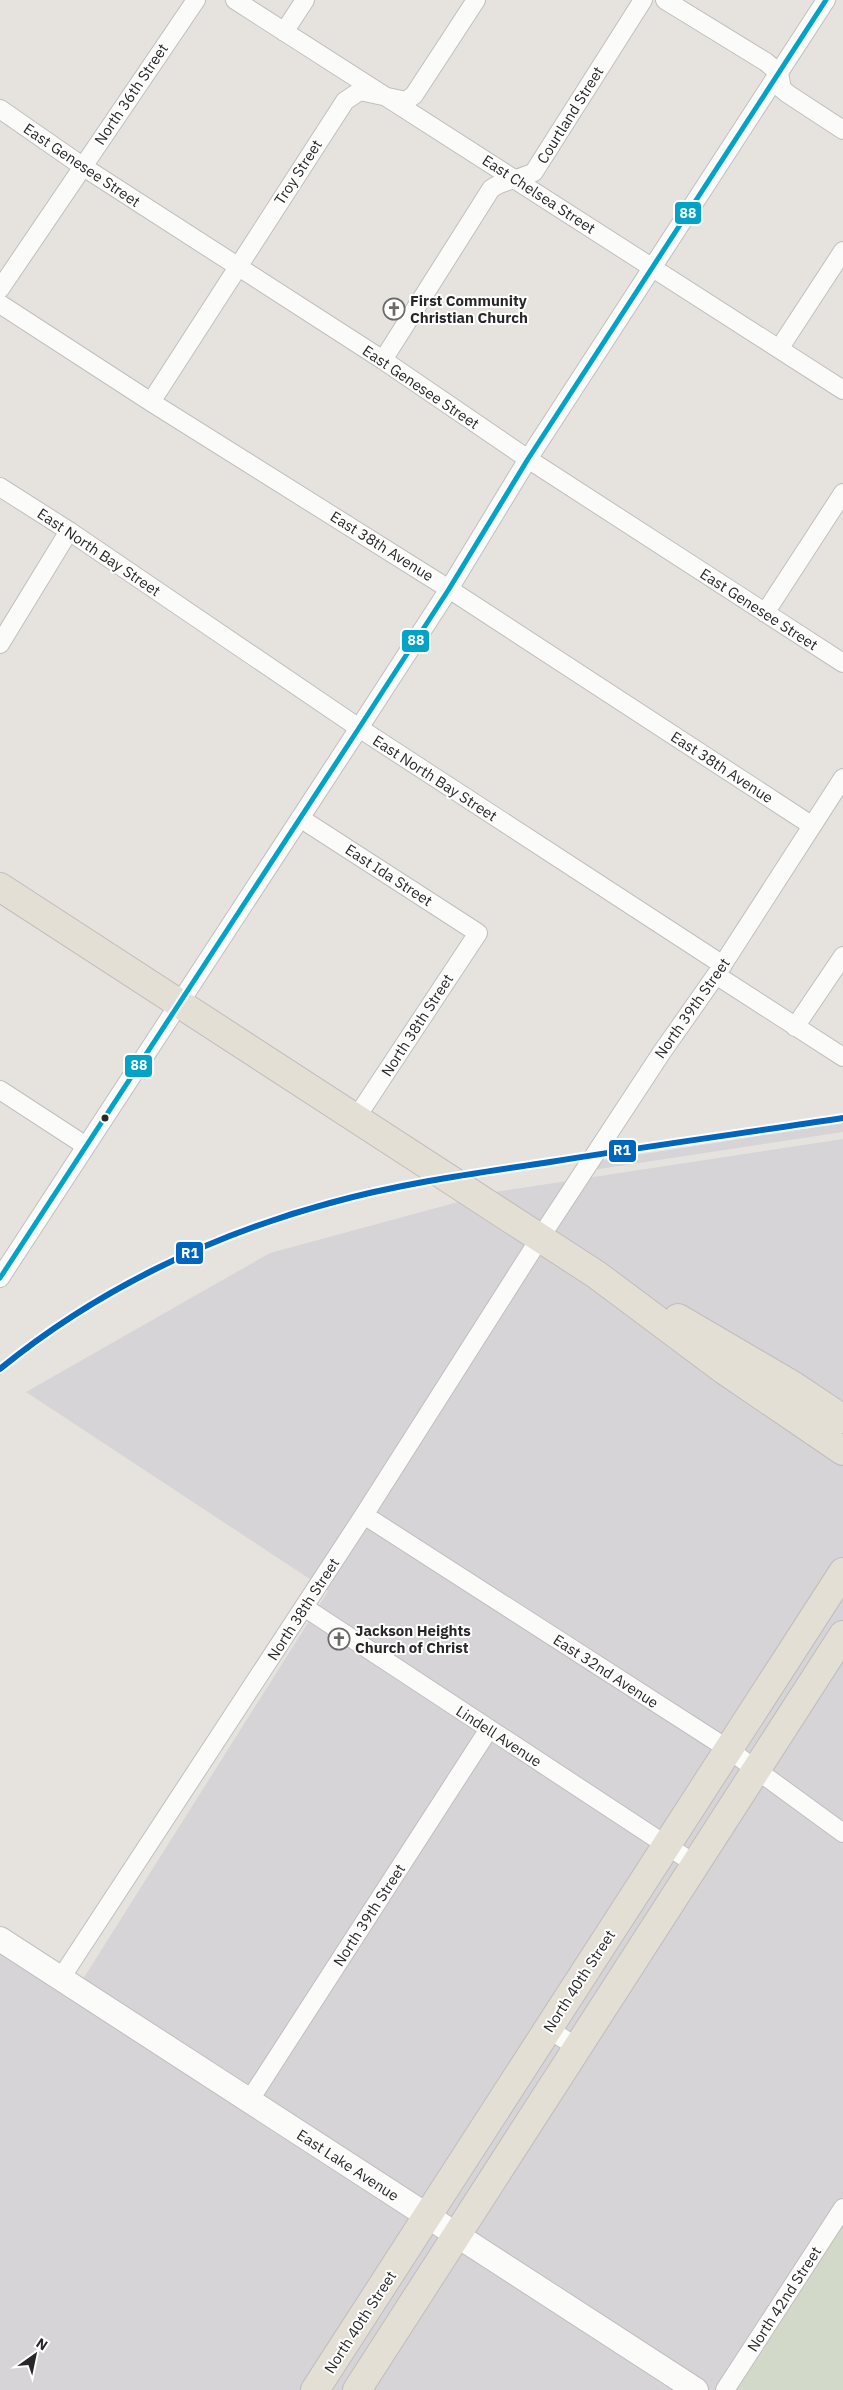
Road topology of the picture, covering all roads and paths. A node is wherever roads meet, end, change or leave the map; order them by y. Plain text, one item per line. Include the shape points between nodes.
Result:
1 (196, 0) edge
2 (235, 0) edge
3 (305, 0) edge
4 (476, 0) edge
5 (643, 0) edge
6 (665, 0) edge
7 (826, 0) edge
8 (284, 32) junction
9 (778, 73) junction
10 (386, 96) junction
11 (0, 109) edge
12 (843, 130) edge
13 (82, 166) junction
14 (516, 179) junction
15 (843, 250) edge
16 (237, 266) junction
17 (654, 268) junction
18 (0, 289) edge
19 (0, 304) edge
20 (779, 349) junction
21 (383, 360) junction
22 (843, 390) edge
23 (151, 402) junction
24 (528, 459) junction
25 (0, 487) edge
26 (843, 493) edge
27 (69, 531) junction
28 (449, 589) junction
29 (765, 613) junction
30 (0, 644) edge
31 (843, 663) edge
32 (359, 728) junction
33 (843, 778) edge
34 (838, 797) edge
35 (300, 818) junction
36 (811, 825) junction
37 (0, 886) edge
38 (478, 933) joint
39 (843, 956) edge
40 (720, 970) junction
41 (179, 1003) junction
42 (795, 1027) junction
43 (843, 1057) edge
44 (0, 1090) edge
45 (356, 1118) junction
46 (86, 1146) junction
47 (540, 1238) junction
48 (597, 1275) junction
49 (0, 1278) edge
50 (843, 1419) edge
51 (843, 1451) edge
52 (364, 1516) junction
53 (843, 1572) edge
54 (304, 1607) junction
55 (843, 1635) edge
56 (489, 1730) junction
57 (728, 1749) junction
58 (757, 1768) junction
59 (843, 1833) edge
60 (667, 1845) junction
61 (695, 1864) junction
62 (0, 1938) edge
63 (61, 1978) junction
64 (548, 2029) junction
65 (577, 2047) junction
66 (249, 2101) junction
67 (843, 2208) edge
68 (428, 2217) junction
69 (456, 2235) junction
70 (315, 2390) edge
71 (357, 2390) edge
72 (696, 2390) edge
73 (725, 2390) edge

1 - 13 street, North 36th Street
2 - 8 street, East Chelsea Street
3 - 8 street
4 - 10 street, Troy Street via 414,95 406,101
5 - 14 street, Courtland Street via 534,172
6 - 9 street via 766,62
7 - 9 street
8 - 10 street, East Chelsea Street
9 - 12 street via 782,89
9 - 17 street
10 - 14 street, East Chelsea Street
10 - 16 street, Troy Street via 360,91 344,101
11 - 13 street, East Genesee Street
13 - 16 street, East Genesee Street
13 - 18 street, North 36th Street
14 - 17 street, East Chelsea Street
14 - 21 street, Courtland Street via 500,182 491,189
15 - 20 street
16 - 21 street, East Genesee Street
16 - 23 street, Troy Street
17 - 20 street, East Chelsea Street
17 - 24 street
19 - 23 street, East 38th Avenue
20 - 22 street, East Chelsea Street
21 - 24 street, East Genesee Street
23 - 28 street, East 38th Avenue
24 - 28 street
24 - 29 street, East Genesee Street
25 - 27 street, East North Bay Street
26 - 29 street
27 - 30 street
27 - 32 street, East North Bay Street
28 - 32 street
28 - 36 street, East 38th Avenue
29 - 31 street, East Genesee Street
32 - 35 street
32 - 40 street, East North Bay Street
33 - 34 street, North 39th Street
34 - 36 street, North 39th Street
35 - 38 street, East Ida Street
35 - 41 street
36 - 40 street, North 39th Street
37 - 41 main road
38 - 45 street, North 38th Street
39 - 42 street
40 - 42 street, East North Bay Street
40 - 47 street, North 39th Street
41 - 45 main road
41 - 46 street
42 - 43 street, East North Bay Street
44 - 46 street
45 - 47 main road
46 - 49 street
47 - 48 main road
47 - 52 street, North 38th Street
48 - 50 main road via 694,1326
48 - 51 main road via 724,1370
52 - 54 street, North 38th Street
52 - 57 street, East 32nd Avenue
53 - 57 main road, North 40th Street
54 - 56 street, Lindell Avenue
54 - 63 street, North 38th Street
55 - 58 main road
56 - 60 street, Lindell Avenue
56 - 66 street, North 39th Street
57 - 58 street, East 32nd Avenue
57 - 60 main road, North 40th Street
58 - 59 street, East 32nd Avenue
58 - 61 main road
60 - 61 street, Lindell Avenue
60 - 64 main road, North 40th Street
61 - 65 main road
62 - 63 street, East Lake Avenue
63 - 66 street, East Lake Avenue
64 - 65 street
64 - 68 main road, North 40th Street
65 - 69 main road
66 - 68 street, East Lake Avenue
67 - 73 street, North 42nd Street
68 - 69 street, East Lake Avenue
68 - 70 main road, North 40th Street
69 - 71 main road
69 - 72 street, East Lake Avenue

